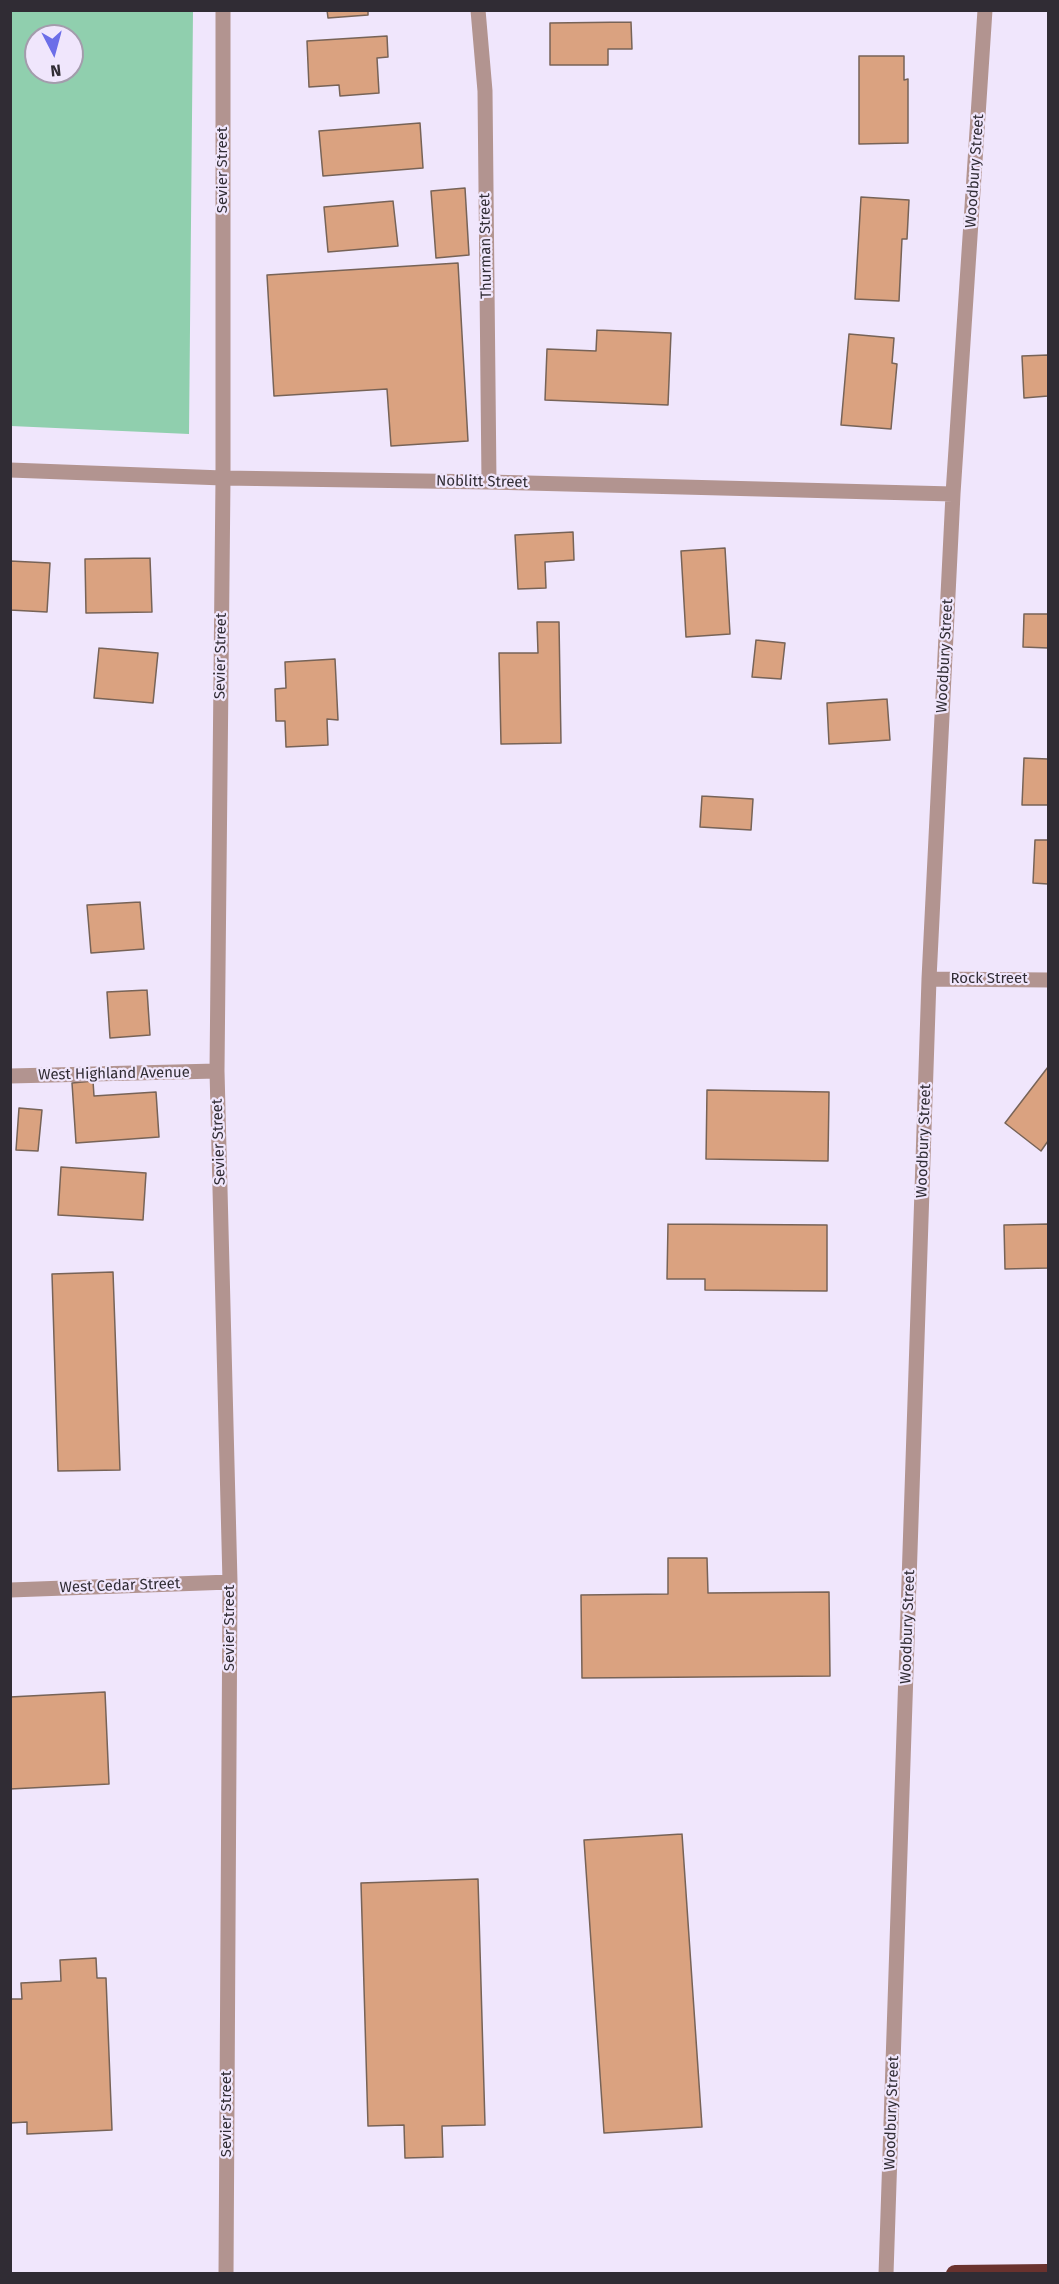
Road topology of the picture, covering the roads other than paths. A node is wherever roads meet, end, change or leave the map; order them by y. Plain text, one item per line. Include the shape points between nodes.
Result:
1 (223, 10) edge
2 (478, 10) edge
3 (985, 10) edge
4 (10, 470) edge
5 (223, 478) junction
6 (489, 482) junction
7 (953, 494) junction
8 (929, 979) junction
9 (1048, 980) edge
10 (217, 1071) junction
11 (10, 1076) edge
12 (230, 1582) junction
13 (10, 1590) edge
14 (1048, 2273) edge
15 (226, 2274) edge
16 (886, 2274) edge
17 (956, 2274) edge

1 - 5 street, Sevier Street
2 - 6 street, Thurman Street via 485,91
3 - 7 street, Woodbury Street
4 - 5 street, Noblitt Street
5 - 6 street, Noblitt Street
5 - 10 street, Sevier Street
6 - 7 street, Noblitt Street
7 - 8 street, Woodbury Street
8 - 9 street, Rock Street
8 - 16 street, Woodbury Street
10 - 11 street, West Highland Avenue
10 - 12 street, Sevier Street
12 - 13 street, West Cedar Street
12 - 15 street, Sevier Street
14 - 17 highway

